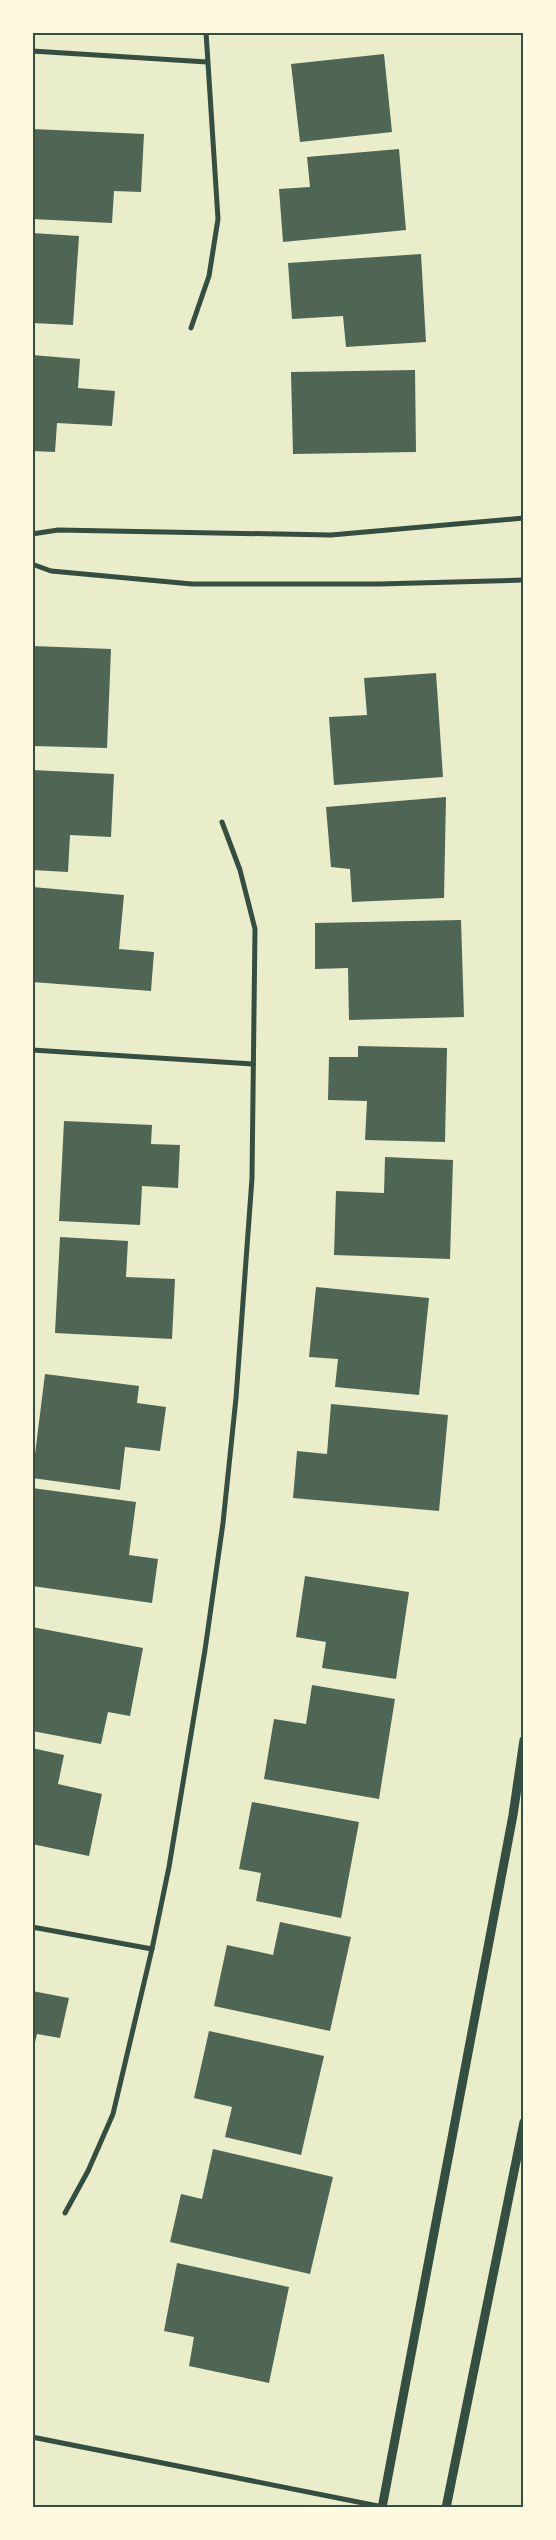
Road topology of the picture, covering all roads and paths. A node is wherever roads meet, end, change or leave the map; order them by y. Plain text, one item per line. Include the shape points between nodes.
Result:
1 (206, 32) edge
2 (32, 51) edge
3 (207, 62) junction
4 (192, 328) dead end
5 (524, 518) edge
6 (32, 534) edge
7 (32, 564) edge
8 (524, 580) edge
9 (222, 822) dead end
10 (32, 1050) edge
11 (253, 1064) junction
12 (524, 1740) edge
13 (32, 1927) edge
14 (152, 1949) junction
15 (524, 2122) edge
16 (65, 2213) dead end
17 (32, 2438) edge
18 (384, 2507) edge
19 (446, 2508) edge

1 - 3 street
2 - 3 street
3 - 4 street via 218,219 209,276
5 - 6 street via 331,535 58,530
7 - 8 street via 51,571 192,584
9 - 11 street via 240,870 255,929
10 - 11 street
11 - 14 street via 252,1178 223,1523 169,1867
12 - 18 street via 513,1815
13 - 14 street
14 - 16 street via 113,2114
15 - 19 street
17 - 18 street

